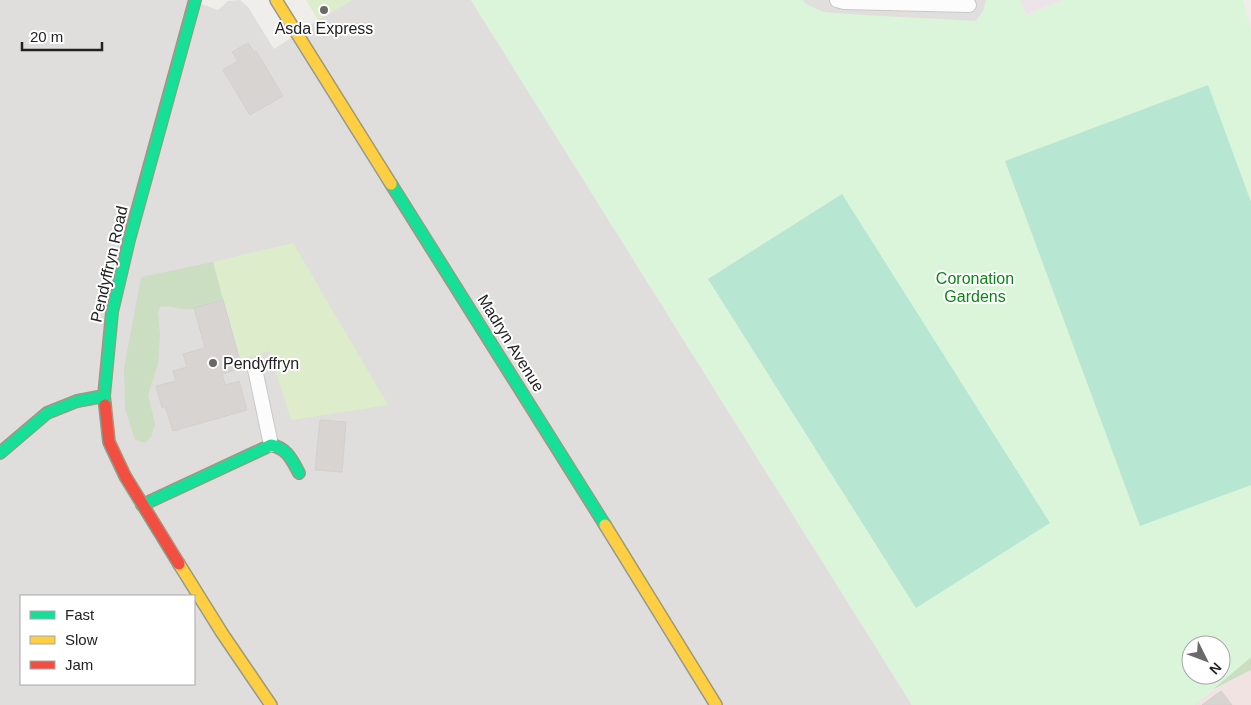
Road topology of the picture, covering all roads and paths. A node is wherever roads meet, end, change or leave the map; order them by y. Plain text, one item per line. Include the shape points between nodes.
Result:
1 (195, 0) edge
2 (276, 0) edge
3 (837, 0) edge
4 (969, 5) dead end
5 (255, 369) dead end
6 (104, 396) junction
7 (271, 445) junction
8 (0, 453) edge
9 (299, 473) dead end
10 (142, 505) junction
11 (271, 705) edge
12 (716, 705) edge

1 - 6 street, Pendyffryn Road via 112,312
2 - 12 street, Madryn Avenue
3 - 4 lane
5 - 7 lane
6 - 8 street via 47,412
6 - 10 street, Pendyffryn Road via 108,442
7 - 9 street via 285,450
7 - 10 street
10 - 11 street, Pendyffryn Road

